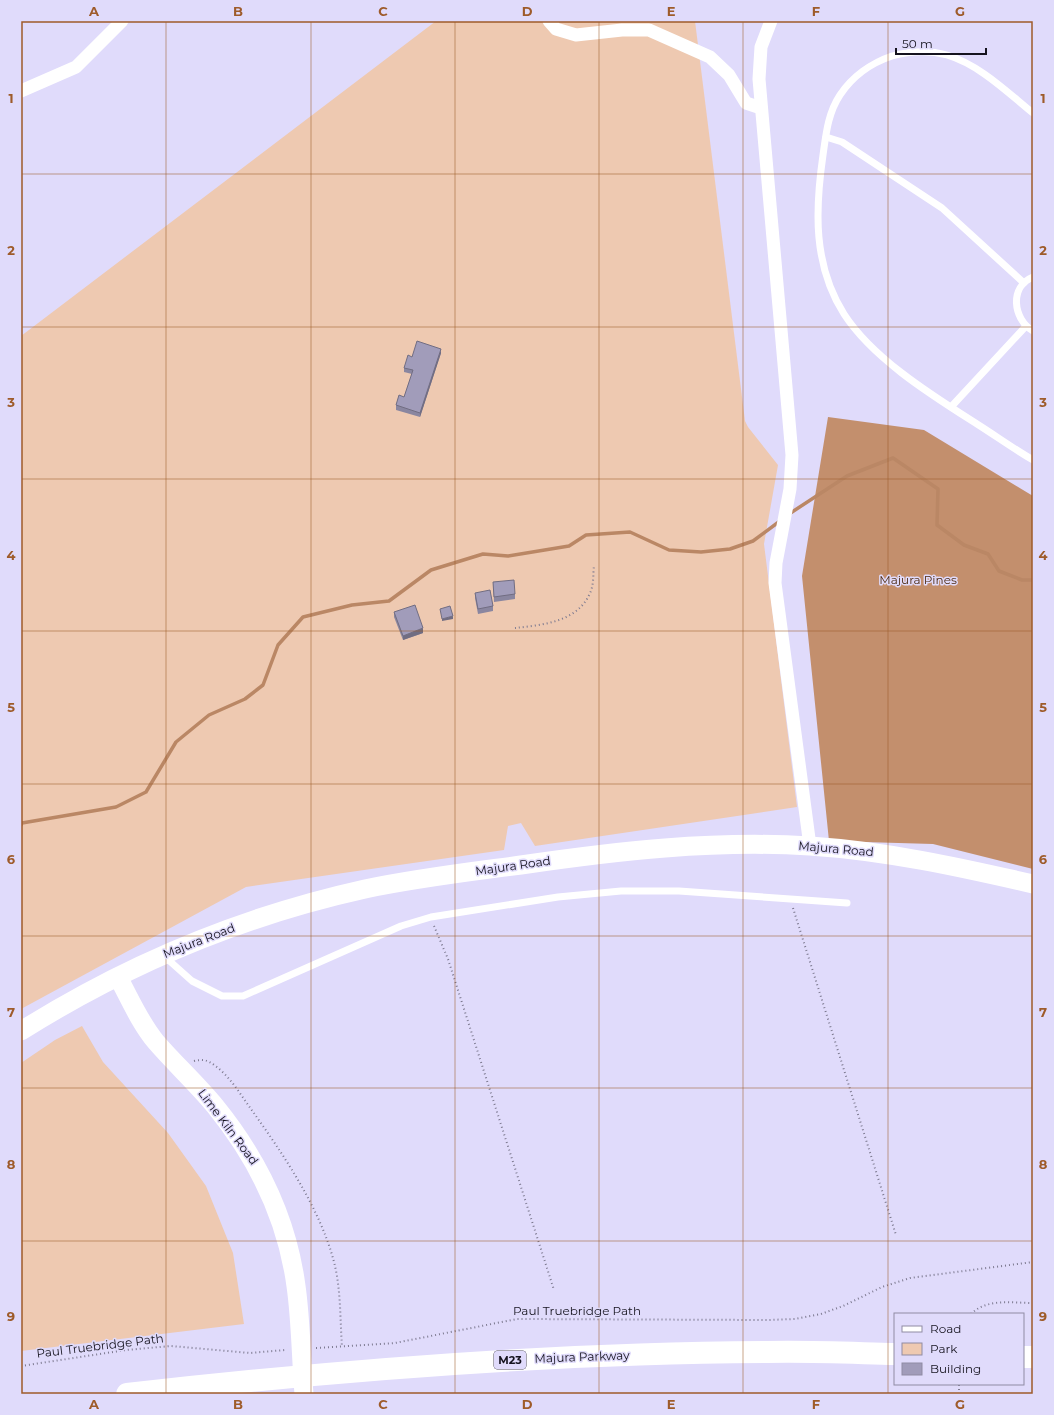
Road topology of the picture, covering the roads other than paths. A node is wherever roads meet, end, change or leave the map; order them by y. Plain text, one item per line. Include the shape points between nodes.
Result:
1 (122, 21) edge
2 (549, 21) edge
3 (771, 21) edge
4 (21, 91) edge
5 (761, 108) junction
6 (1033, 113) edge
7 (826, 136) junction
8 (1033, 277) edge
9 (1024, 283) junction
10 (1026, 326) junction
11 (1033, 331) edge
12 (951, 407) junction
13 (1033, 460) edge
14 (810, 846) junction
15 (1033, 884) edge
16 (847, 903) dead end
17 (162, 955) junction
18 (118, 977) junction
19 (21, 1031) edge
20 (894, 1354) edge
21 (127, 1394) edge
22 (304, 1394) edge

1 - 4 street via 76,67
2 - 5 street via 556,28 576,35 649,30 664,36 710,57 729,76 746,103
3 - 5 street via 758,70
5 - 14 street via 792,455 790,489 776,563 775,582
6 - 7 lane via 963,61 946,55 917,52 886,58 873,64 850,82 833,109
7 - 9 lane via 842,142 942,208
7 - 12 lane via 820,180 818,235 832,293 852,325 875,350
8 - 9 lane
9 - 10 lane via 1018,292 1016,309
10 - 11 lane
10 - 12 lane
12 - 13 lane
14 - 15 street, Majura Road via 937,862
14 - 17 street, Majura Road via 669,846 404,882 365,889 279,912
16 - 17 lane via 679,891 621,891 558,897 431,918 401,926 243,996 222,996 192,981
17 - 18 street, Majura Road
18 - 19 street, Majura Road via 61,1006
18 - 22 street, Lime Kiln Road via 155,1042 215,1106 254,1160 271,1193 290,1253 296,1286
20 - 21 highway, Majura Parkway / M23 via 769,1352 522,1359

